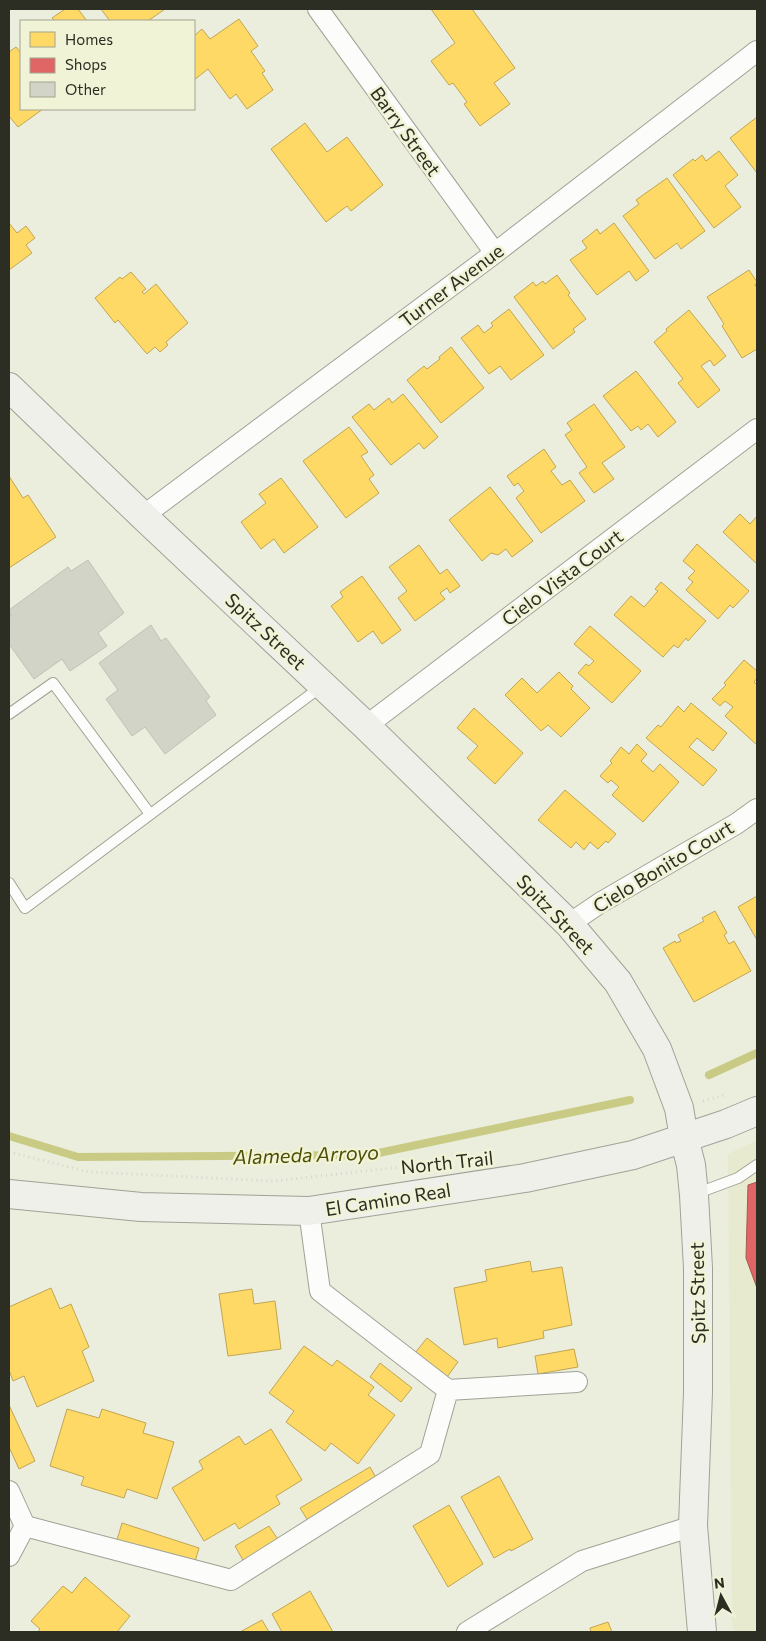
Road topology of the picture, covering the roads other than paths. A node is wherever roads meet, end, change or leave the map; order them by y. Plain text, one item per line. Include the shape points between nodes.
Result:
1 (318, 9) edge
2 (757, 51) edge
3 (495, 253) junction
4 (9, 387) edge
5 (757, 429) edge
6 (143, 516) junction
7 (323, 685) junction
8 (11, 708) edge
9 (366, 726) junction
10 (757, 809) edge
11 (150, 814) junction
12 (9, 883) edge
13 (569, 924) junction
14 (757, 1111) edge
15 (684, 1138) junction
16 (757, 1165) edge
17 (9, 1194) edge
18 (694, 1195) junction
19 (309, 1211) junction
20 (577, 1382) dead end
21 (448, 1390) junction
22 (9, 1491) edge
23 (25, 1526) junction
24 (694, 1526) junction
25 (9, 1556) edge
26 (467, 1632) edge
27 (702, 1632) edge

1 - 3 street, Barry Street
2 - 3 street, Turner Avenue
3 - 6 street, Turner Avenue
4 - 6 street, Spitz Street
5 - 9 street, Cielo Vista Court
6 - 7 street, Spitz Street
7 - 9 street, Spitz Street
7 - 11 lane
8 - 11 lane via 53,683
9 - 13 street, Spitz Street
10 - 13 street, Cielo Bonito Court
11 - 12 lane via 25,908
13 - 15 street, Spitz Street via 618,982 657,1049 679,1108
14 - 15 street, El Camino Real
15 - 18 street, Spitz Street
15 - 19 street, El Camino Real via 633,1155 525,1178
16 - 18 lane via 738,1178
17 - 19 street, El Camino Real via 141,1207
18 - 24 street, Spitz Street via 698,1268 698,1392
19 - 21 street via 320,1291
20 - 21 street
21 - 23 street via 430,1454 231,1580
22 - 23 street
23 - 25 street
24 - 26 street via 582,1562
24 - 27 street, Spitz Street

